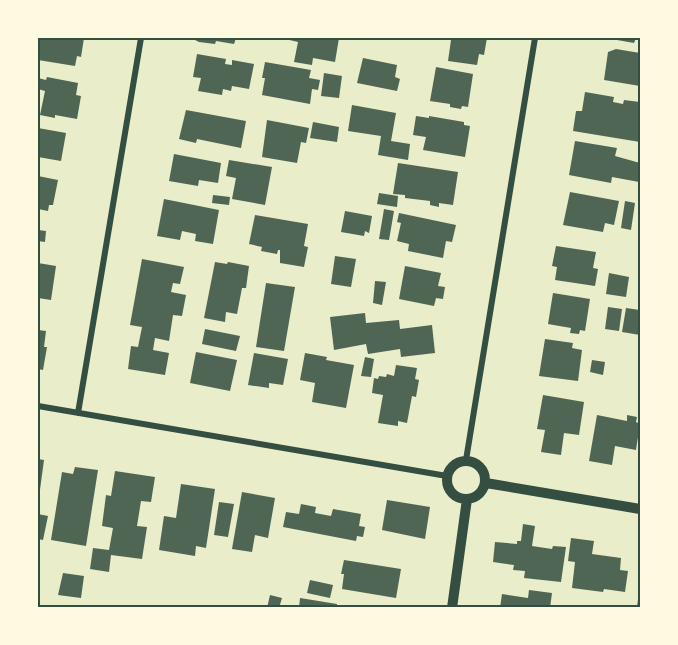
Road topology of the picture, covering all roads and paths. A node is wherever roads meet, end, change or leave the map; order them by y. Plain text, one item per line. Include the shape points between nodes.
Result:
1 (141, 38) edge
2 (536, 38) edge
3 (38, 406) edge
4 (78, 413) junction
5 (466, 460) junction
6 (447, 476) junction
7 (486, 483) junction
8 (467, 499) junction
9 (640, 509) edge
10 (452, 608) edge

1 - 4 street
2 - 5 street
3 - 4 street
4 - 6 street
5 - 6 street via 456,463
5 - 7 street via 481,467
6 - 8 street via 452,493
7 - 8 street via 481,492
7 - 9 street
8 - 10 street

